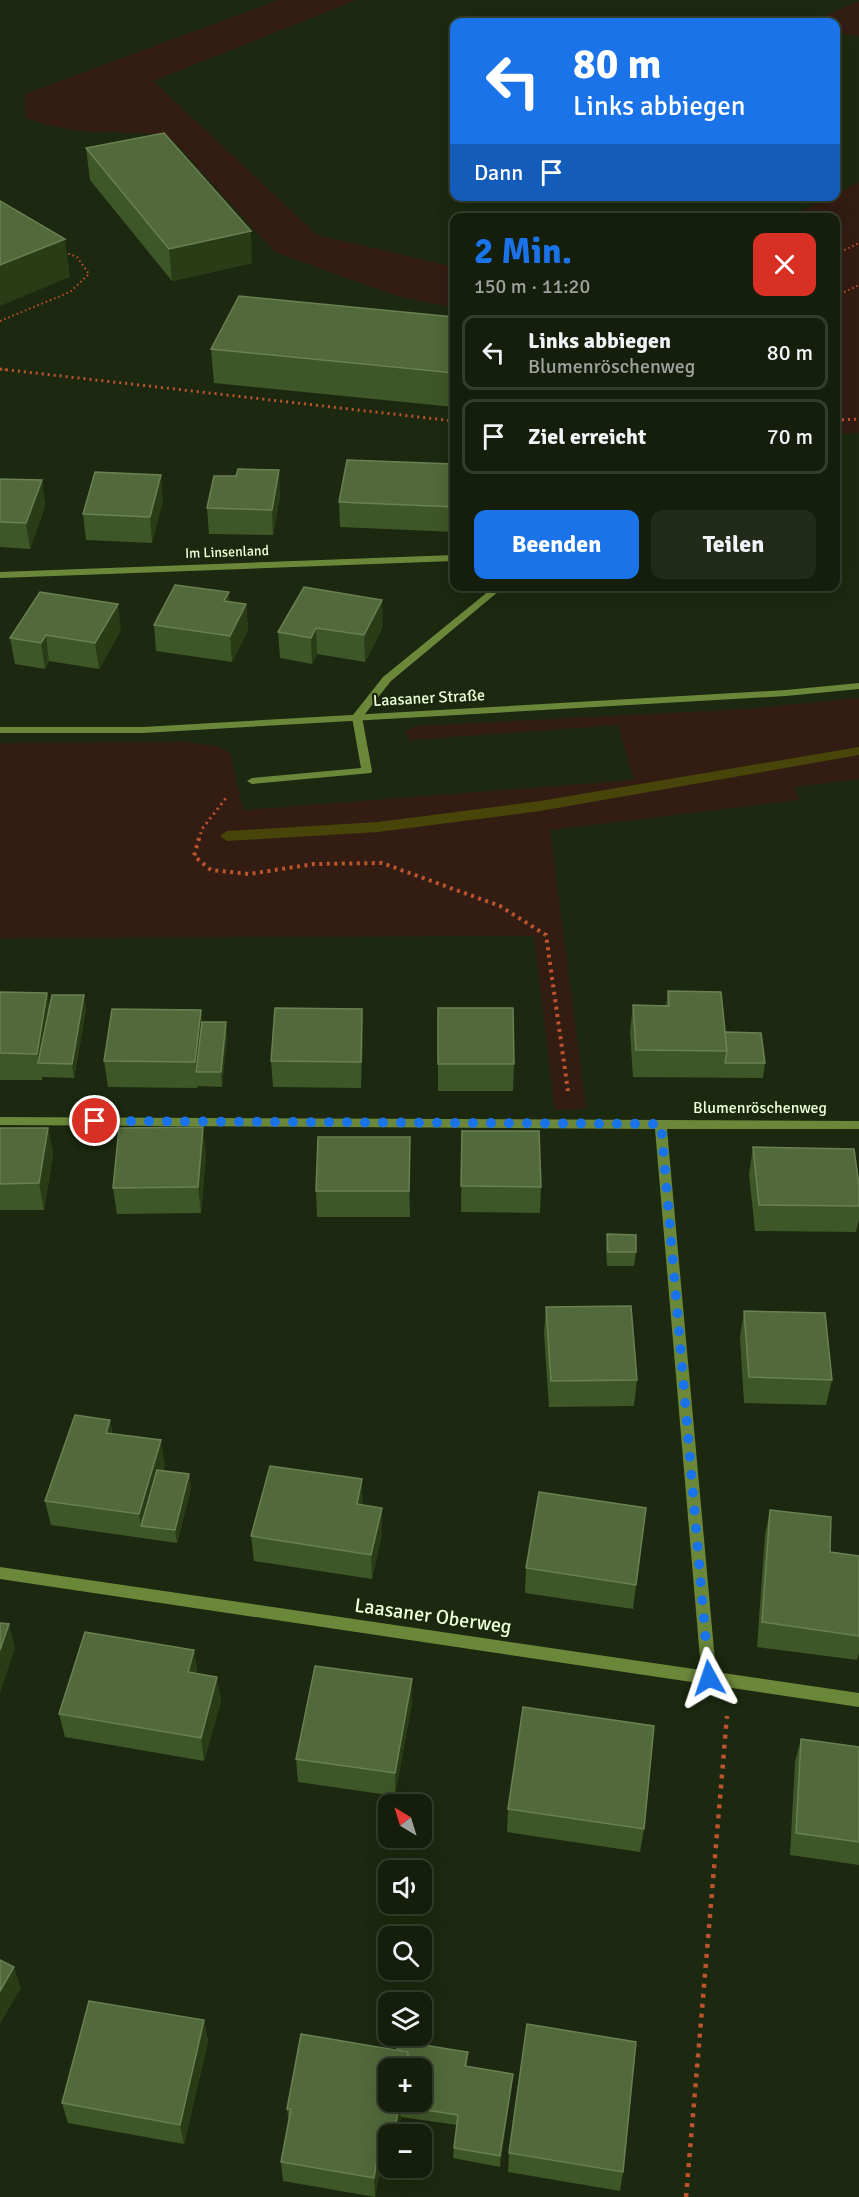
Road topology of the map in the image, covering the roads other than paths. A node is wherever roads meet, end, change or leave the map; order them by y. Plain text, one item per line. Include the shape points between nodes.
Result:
1 (450, 558) edge
2 (0, 575) edge
3 (495, 591) edge
4 (859, 686) edge
5 (357, 717) junction
6 (0, 730) edge
7 (252, 781) road end
8 (0, 1121) edge
9 (661, 1124) junction
10 (859, 1125) edge
11 (0, 1573) edge
12 (709, 1678) junction
13 (859, 1700) edge

1 - 2 street, Im Linsenland
3 - 5 street via 387,679
4 - 5 street, Laasaner Straße
5 - 6 street, Laasaner Straße via 143,730
5 - 7 street via 367,771
8 - 9 street, Blumenröschenweg
9 - 10 street, Blumenröschenweg
9 - 12 street
11 - 12 street, Laasaner Oberweg
12 - 13 street, Laasaner Oberweg

